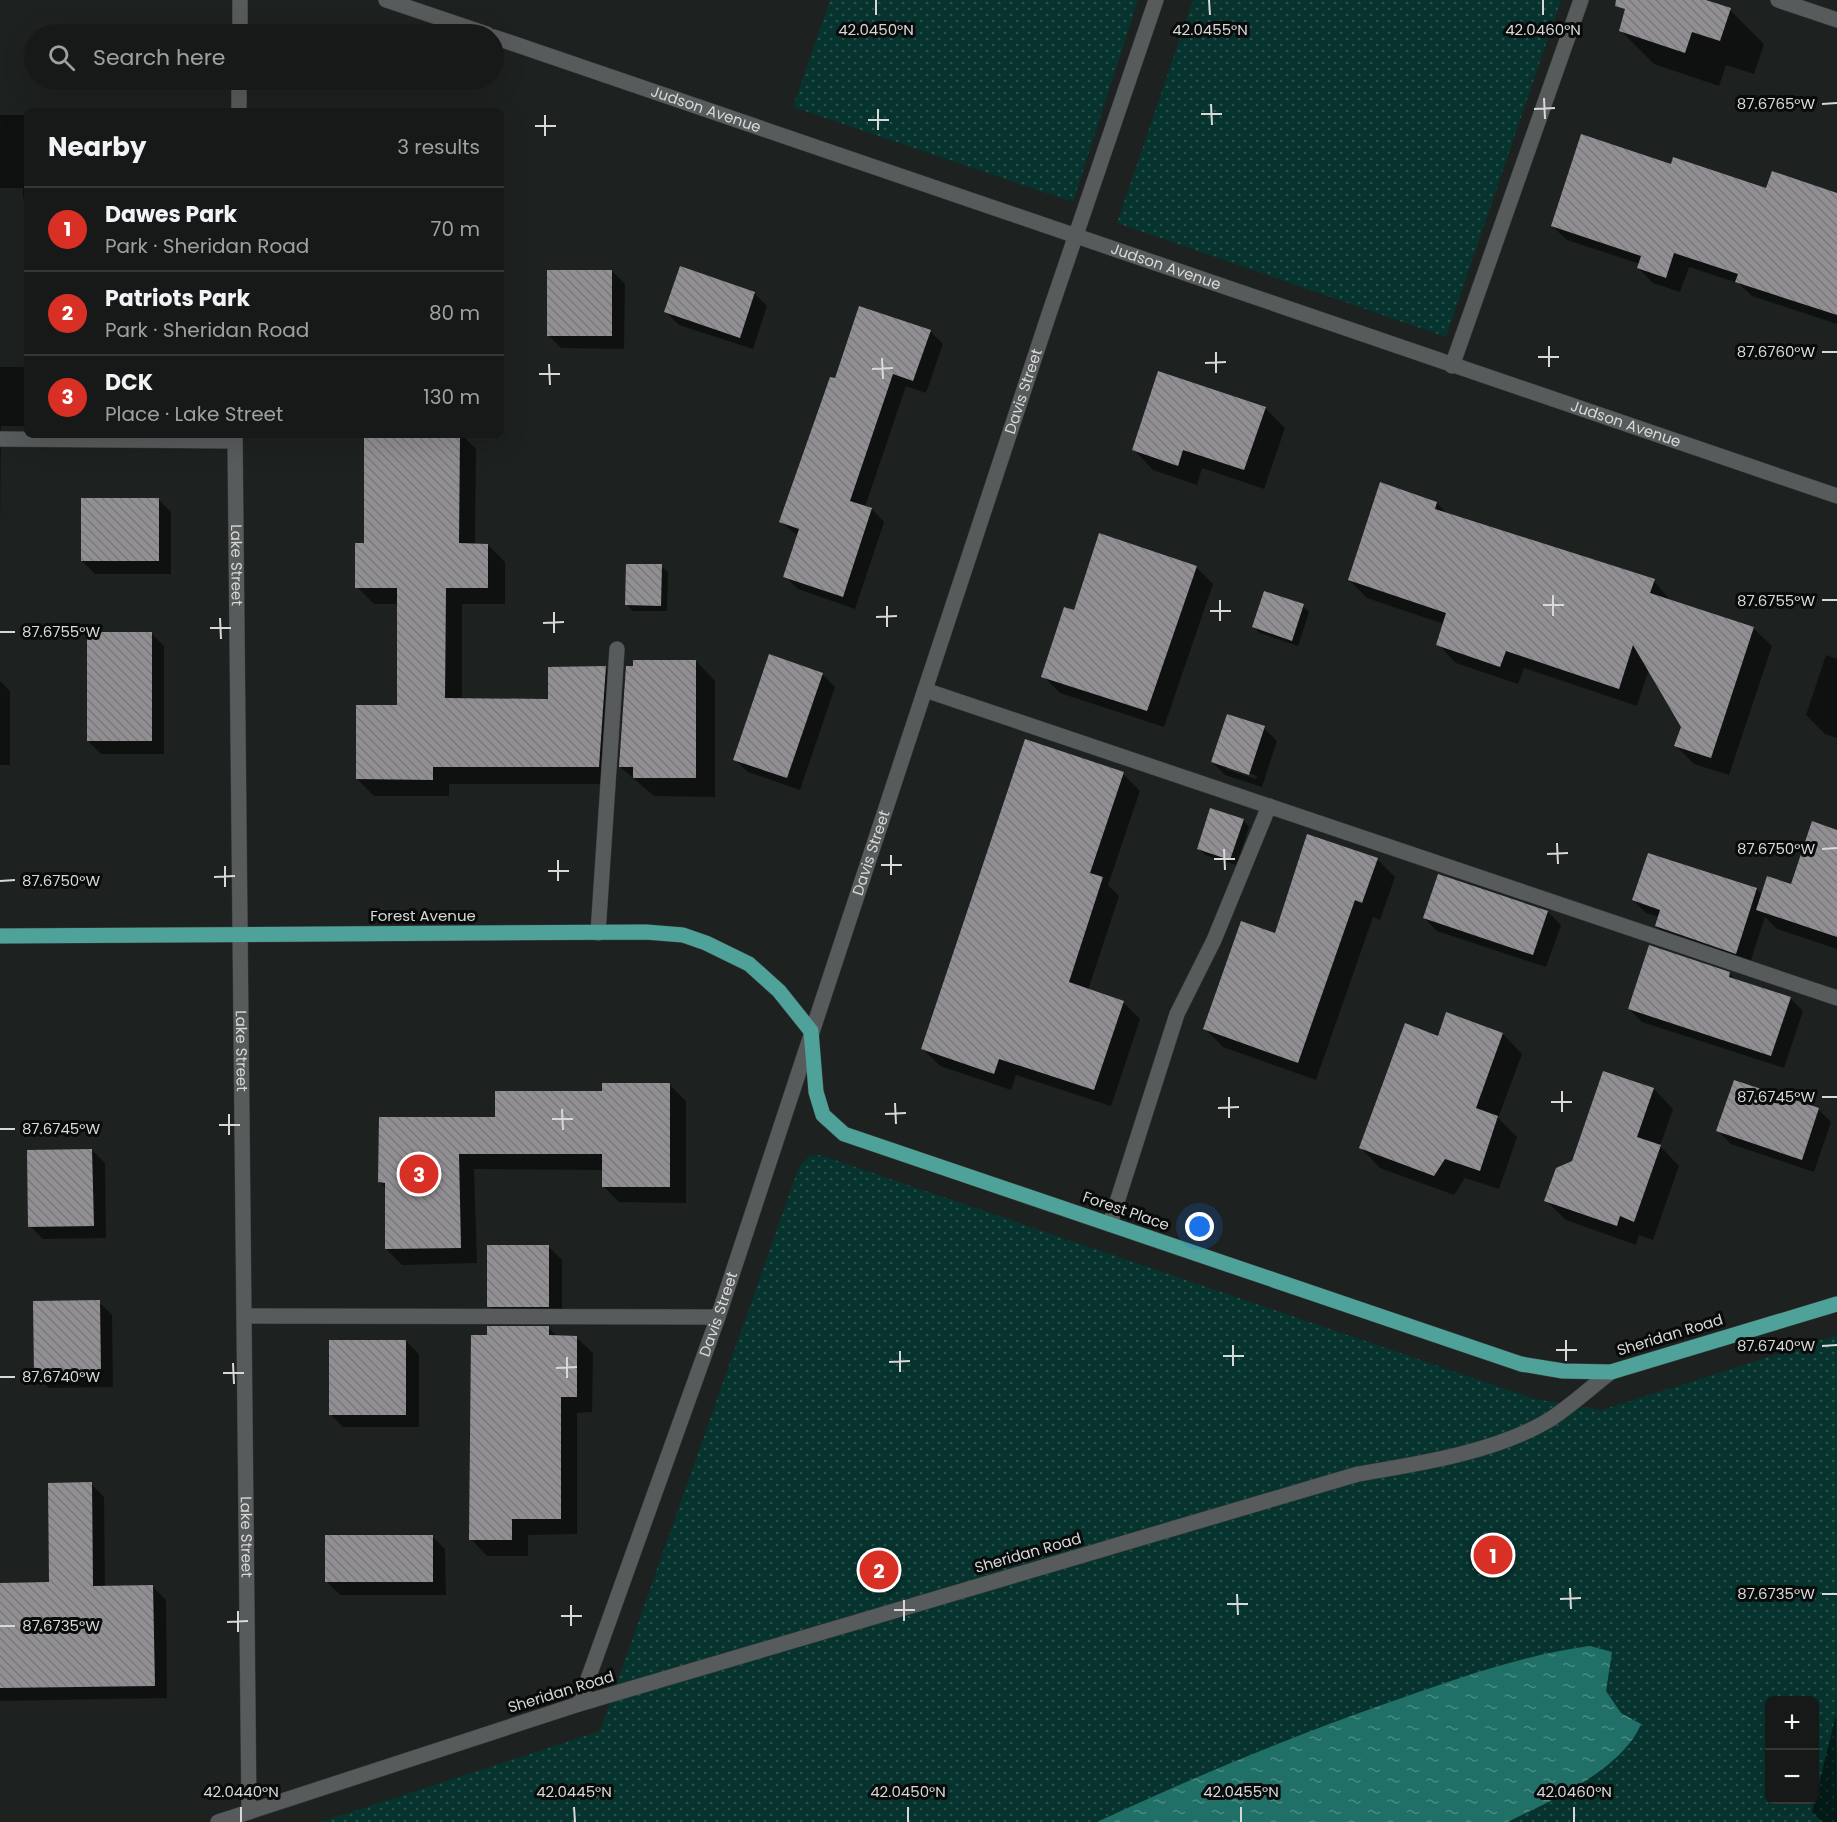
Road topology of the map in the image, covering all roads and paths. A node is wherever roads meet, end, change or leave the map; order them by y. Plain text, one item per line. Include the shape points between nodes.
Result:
1 (240, 0) edge
2 (387, 0) edge
3 (1156, 0) edge
4 (1581, 0) edge
5 (1778, 0) edge
6 (1837, 20) edge
7 (240, 24) edge
8 (458, 24) edge
9 (504, 40) edge
10 (239, 90) edge
11 (239, 108) edge
12 (1077, 235) junction
13 (1452, 366) junction
14 (235, 438) edge
15 (0, 439) edge
16 (1837, 496) edge
17 (617, 649) dead end
18 (925, 690) junction
19 (1269, 806) junction
20 (598, 933) junction
21 (0, 936) edge
22 (241, 936) junction
23 (1837, 998) edge
24 (812, 1031) junction
25 (1110, 1224) junction
26 (1837, 1304) edge
27 (244, 1316) junction
28 (718, 1317) junction
29 (1611, 1372) junction
30 (579, 1704) junction
31 (249, 1812) junction
32 (218, 1822) edge

1 - 7 street
2 - 8 street
3 - 12 street, Davis Street
4 - 13 street
5 - 6 street
9 - 12 street, Judson Avenue
10 - 11 street
12 - 13 street, Judson Avenue
12 - 18 street, Davis Street
13 - 16 street, Judson Avenue
14 - 15 street
14 - 22 street, Lake Street
17 - 20 street
18 - 19 street
18 - 24 street, Davis Street
19 - 23 street
19 - 25 street via 1215,940 1177,1014
20 - 22 main road, Forest Avenue
20 - 24 main road, Forest Avenue via 683,935 706,943 749,964 779,991
21 - 22 main road, Forest Avenue
22 - 27 street, Lake Street
24 - 25 main road, Forest Place via 816,1092 823,1115 844,1134
24 - 28 street, Davis Street
25 - 29 main road, Forest Place via 1521,1364 1563,1371
26 - 29 main road, Sheridan Road
27 - 28 street
27 - 31 street, Lake Street
28 - 30 street, Davis Street
29 - 30 street, Sheridan Road via 1548,1420 1506,1439 1434,1462 1358,1474
30 - 31 street, Sheridan Road
31 - 32 street, Sheridan Road

